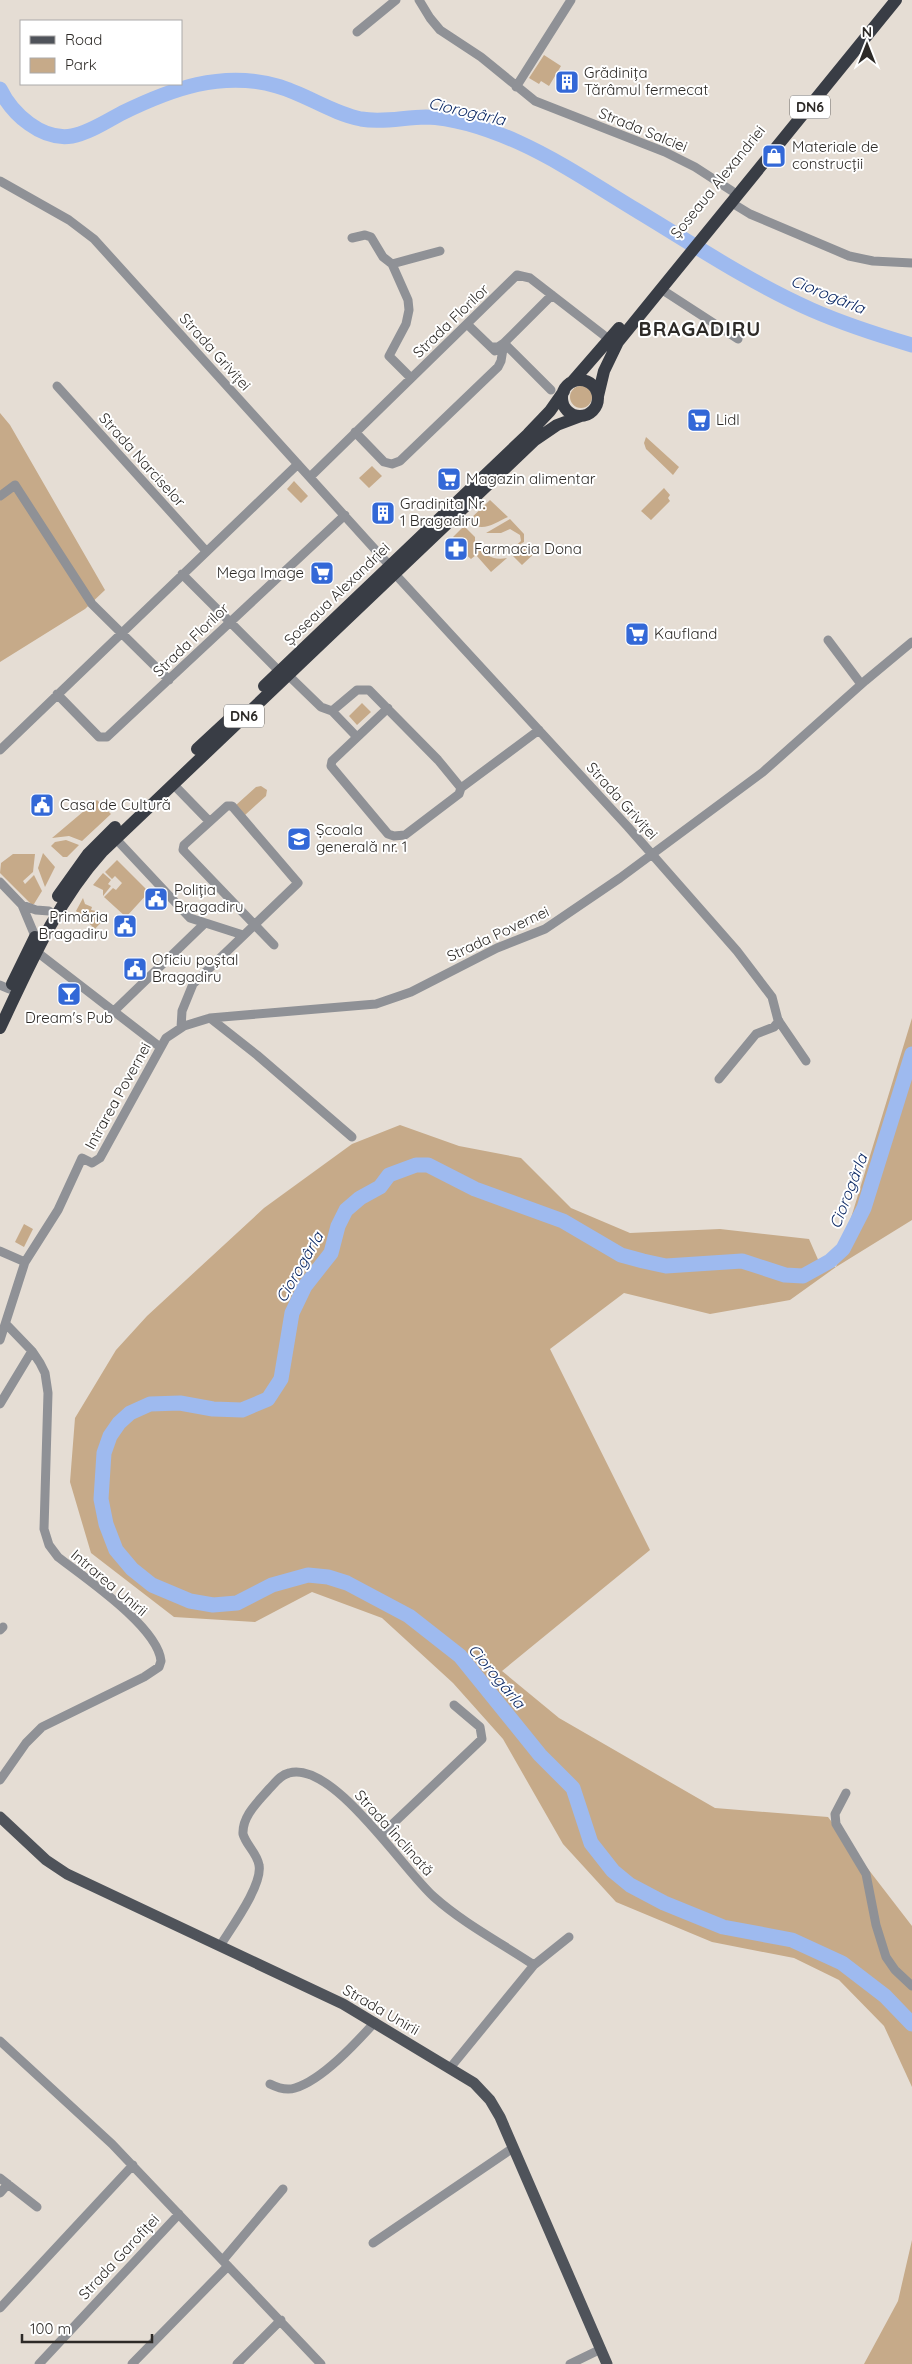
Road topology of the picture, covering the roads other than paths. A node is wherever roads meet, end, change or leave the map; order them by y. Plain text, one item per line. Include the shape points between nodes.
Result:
1 (396, 0) edge
2 (419, 0) edge
3 (570, 0) edge
4 (886, 0) edge
5 (896, 0) edge
6 (357, 32) dead end
7 (516, 87) junction
8 (0, 181) edge
9 (726, 204) junction
10 (352, 238) dead end
11 (440, 251) dead end
12 (912, 263) edge
13 (392, 264) junction
14 (671, 271) junction
15 (661, 289) junction
16 (552, 295) junction
17 (468, 325) junction
18 (738, 339) dead end
19 (610, 340) junction
20 (504, 343) junction
21 (491, 347) junction
22 (501, 357) junction
23 (411, 378) junction
24 (57, 386) dead end
25 (562, 388) junction
26 (598, 396) junction
27 (581, 416) junction
28 (355, 432) junction
29 (298, 464) junction
30 (310, 477) junction
31 (0, 496) edge
32 (345, 515) junction
33 (206, 551) junction
34 (393, 570) junction
35 (182, 574) junction
36 (230, 621) junction
37 (120, 633) junction
38 (828, 640) dead end
39 (912, 642) edge
40 (284, 673) junction
41 (169, 680) junction
42 (861, 684) junction
43 (57, 694) junction
44 (388, 708) junction
45 (332, 711) junction
46 (539, 730) junction
47 (357, 737) junction
48 (0, 750) edge
49 (173, 784) junction
50 (461, 788) junction
51 (209, 821) junction
52 (116, 839) junction
53 (652, 854) junction
54 (0, 882) edge
55 (22, 905) junction
56 (48, 911) junction
57 (204, 924) junction
58 (254, 924) junction
59 (243, 935) junction
60 (35, 936) junction
61 (274, 945) dead end
62 (37, 952) junction
63 (5, 987) edge
64 (0, 1009) edge
65 (114, 1011) junction
66 (210, 1018) junction
67 (779, 1022) junction
68 (0, 1028) edge
69 (181, 1028) junction
70 (166, 1038) joint
71 (158, 1050) junction
72 (806, 1061) dead end
73 (719, 1079) dead end
74 (352, 1137) dead end
75 (0, 1251) edge
76 (25, 1262) junction
77 (6, 1324) junction
78 (0, 1340) edge
79 (32, 1351) junction
80 (0, 1404) edge
81 (454, 1705) dead end
82 (0, 1780) edge
83 (846, 1793) dead end
84 (0, 1817) edge
85 (381, 1835) junction
86 (569, 1937) dead end
87 (220, 1946) junction
88 (534, 1965) junction
89 (912, 1986) edge
90 (375, 2022) junction
91 (0, 2042) edge
92 (450, 2068) junction
93 (270, 2084) dead end
94 (513, 2148) junction
95 (133, 2165) junction
96 (0, 2178) edge
97 (8, 2184) junction
98 (283, 2189) dead end
99 (0, 2193) edge
100 (37, 2207) dead end
101 (179, 2214) junction
102 (372, 2243) dead end
103 (225, 2263) junction
104 (0, 2308) edge
105 (281, 2320) junction
106 (600, 2348) junction
107 (316, 2362) edge
108 (39, 2364) edge
109 (132, 2364) edge
110 (237, 2364) edge
111 (570, 2364) edge
112 (607, 2364) edge

1 - 6 street
2 - 7 street, Strada Salciei via 436,26 481,57
3 - 7 street
4 - 9 highway, Șoseaua Alexandriei / DN6
5 - 9 highway, Șoseaua Alexandriei / DN6
7 - 9 street, Strada Salciei via 548,106 695,167
8 - 29 street, Strada Griviței via 87,233
9 - 12 street, Strada Salciei via 849,256
9 - 14 highway, Șoseaua Alexandriei / DN6
10 - 13 street via 359,235 371,237 382,257
11 - 13 street
13 - 23 street via 410,310 389,356
14 - 15 highway, Șoseaua Alexandriei / DN6
14 - 19 highway, Șoseaua Alexandriei / DN6
15 - 18 street
15 - 26 highway, Șoseaua Alexandriei / DN6 via 618,342 604,371
16 - 17 street, Strada Florilor via 530,278 517,275
16 - 19 street, Strada Florilor
16 - 20 street
17 - 21 street
17 - 23 street, Strada Florilor
19 - 25 highway, Șoseaua Alexandriei / DN6
20 - 21 street
20 - 22 street
20 - 25 street
21 - 22 street
22 - 28 street via 498,367 395,464 384,462
23 - 28 street, Strada Florilor
24 - 33 street, Strada Narciselor
25 - 26 highway via 578,380 588,382
25 - 27 highway via 562,401 567,410
25 - 34 highway, Șoseaua Alexandriei / DN6 via 550,411
26 - 27 highway, Șoseaua Alexandriei / DN6 via 594,410
27 - 34 highway, Șoseaua Alexandriei / DN6 via 557,425 535,440
28 - 30 street, Strada Florilor
29 - 30 street, Strada Griviței
29 - 33 street
30 - 32 street, Strada Griviței
31 - 37 street via 15,485 92,604
32 - 34 street, Strada Griviței
32 - 36 street, Strada Florilor
33 - 35 street
34 - 40 highway, Șoseaua Alexandriei / DN6
34 - 46 street, Strada Griviței
35 - 36 street
35 - 37 street
36 - 40 street
36 - 41 street, Strada Florilor
37 - 41 street
37 - 43 street
38 - 42 street
39 - 42 street, Strada Povernei
40 - 45 street via 321,707
40 - 49 highway, Șoseaua Alexandriei / DN6
40 - 56 highway, Șoseaua Alexandriei / DN6 via 88,854
41 - 43 street, Strada Florilor via 104,739 97,736
42 - 53 street, Strada Povernei via 763,772
43 - 48 street
44 - 45 street via 369,690 361,689
44 - 47 street
44 - 50 street
45 - 47 street
46 - 50 street
46 - 53 street, Strada Griviței
47 - 50 street via 332,761 332,768 388,834 404,835 459,794
49 - 51 street
49 - 52 highway, Șoseaua Alexandriei / DN6
51 - 58 street via 184,845 183,850
51 - 58 street via 225,807 232,806 298,883
52 - 57 street via 190,918
52 - 62 highway, Șoseaua Alexandriei / DN6 via 92,863 67,896
53 - 66 street, Strada Povernei via 545,929 497,948 392,999 365,1006
53 - 67 street, Strada Griviței via 763,984 775,1003
54 - 55 street
55 - 56 street
55 - 60 street
56 - 60 highway, Șoseaua Alexandriei / DN6
57 - 59 street
57 - 65 street
58 - 59 street
58 - 61 street
59 - 69 street via 191,987 182,1011
60 - 63 highway, Șoseaua Alexandriei / DN6
62 - 65 street
62 - 68 highway, Șoseaua Alexandriei / DN6
63 - 64 highway, Șoseaua Alexandriei / DN6
65 - 71 street
66 - 69 street, Strada Povernei
66 - 74 street via 257,1054
67 - 72 street, Strada Griviței
67 - 73 street via 756,1034
69 - 70 street, Strada Povernei
70 - 71 street, Intrarea Povernei
71 - 76 street, Intrarea Povernei via 100,1158 92,1163 82,1158 58,1210
75 - 76 street
76 - 77 street, Intrarea Povernei
77 - 78 street, Intrarea Povernei
77 - 79 street
79 - 80 street
79 - 82 street, Intrarea Unirii via 45,1373 48,1393 44,1529 49,1545 58,1557 132,1617 158,1650 162,1661 144,1677 42,1727 26,1742
81 - 85 street via 480,1727 482,1739
83 - 89 street via 835,1814 836,1824 866,1874 886,1957 894,1970
84 - 87 main road, Strada Unirii via 57,1868
85 - 87 street, Strada Înclinată via 352,1804 314,1777 294,1772 282,1776 260,1799 245,1822 243,1834 257,1857 259,1875
85 - 88 street, Strada Înclinată via 417,1881 434,1897
86 - 88 street
87 - 90 main road, Strada Unirii
88 - 92 street
90 - 92 main road, Strada Unirii
90 - 93 street via 346,2053 305,2083 285,2089
91 - 95 street, Strada Garofiței via 74,2107
92 - 94 main road, Strada Unirii via 474,2083 490,2100
94 - 102 street
94 - 106 main road, Strada Unirii
95 - 101 street, Strada Garofiței
95 - 104 street
96 - 97 street
97 - 99 street
97 - 100 street
98 - 103 street
101 - 103 street, Strada Garofiței
101 - 108 street, Strada Garofiței
103 - 105 street, Strada Garofiței
103 - 109 street
105 - 107 street, Strada Garofiței
105 - 110 street
106 - 111 street
106 - 112 main road, Strada Unirii

